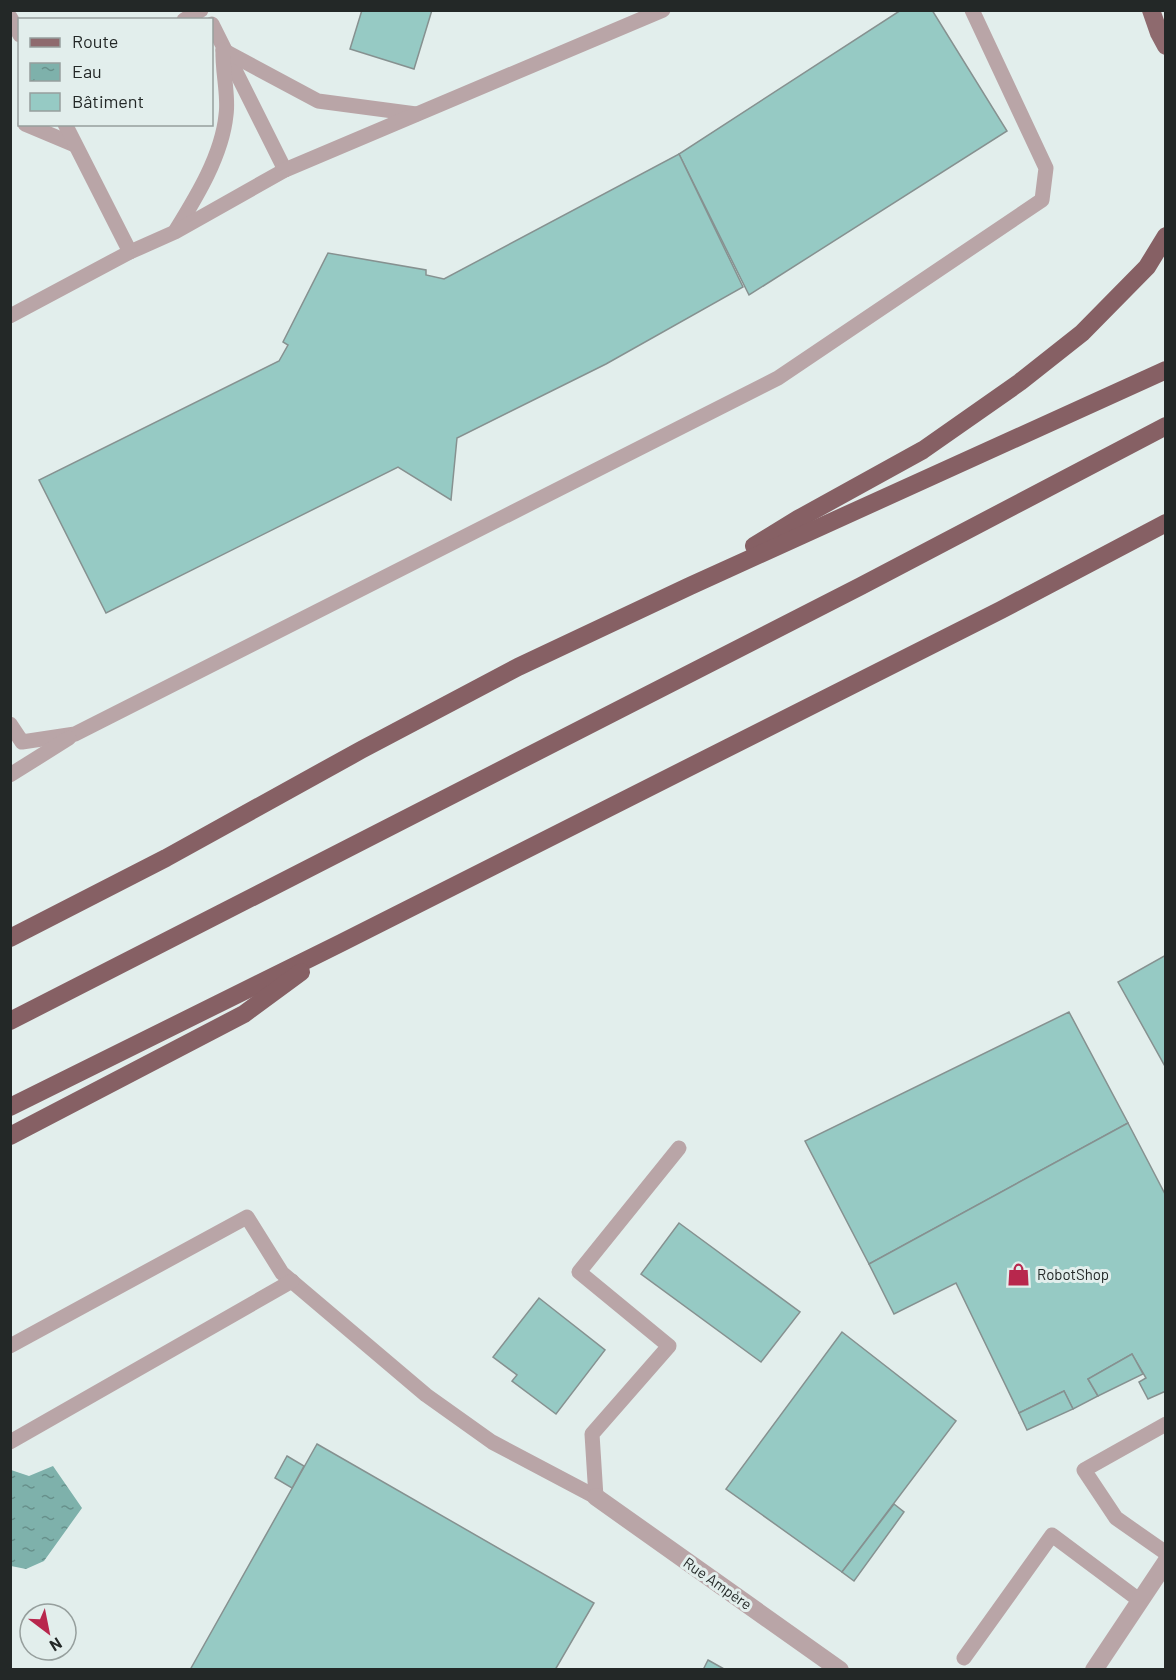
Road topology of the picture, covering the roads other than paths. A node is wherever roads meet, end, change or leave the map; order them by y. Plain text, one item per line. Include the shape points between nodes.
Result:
1 (203, 10) edge
2 (663, 10) edge
3 (972, 10) edge
4 (1151, 10) edge
5 (10, 17) edge
6 (188, 18) edge
7 (213, 26) edge
8 (18, 31) edge
9 (1166, 46) edge
10 (223, 50) junction
11 (416, 114) junction
12 (30, 126) edge
13 (66, 126) edge
14 (75, 145) junction
15 (285, 170) junction
16 (175, 232) junction
17 (1166, 236) edge
18 (130, 252) junction
19 (10, 316) edge
20 (1166, 370) edge
21 (1166, 426) edge
22 (1166, 523) edge
23 (690, 586) junction
24 (10, 724) edge
25 (75, 734) junction
26 (10, 775) edge
27 (10, 938) edge
28 (341, 943) junction
29 (10, 1021) edge
30 (10, 1107) edge
31 (10, 1136) edge
32 (679, 1148) dead end
33 (292, 1281) junction
34 (10, 1346) edge
35 (1166, 1424) edge
36 (10, 1442) edge
37 (596, 1497) junction
38 (1166, 1553) edge
39 (1166, 1562) edge
40 (1139, 1600) junction
41 (964, 1658) dead end
42 (840, 1670) edge
43 (1094, 1670) edge

1 - 6 lane
2 - 11 lane
3 - 25 lane via 1046,168 1042,200 778,378
4 - 9 main road
5 - 8 lane
7 - 10 lane
10 - 11 lane via 318,101
10 - 15 lane
10 - 16 lane via 224,124 213,163
11 - 15 lane
12 - 14 lane
13 - 14 lane
14 - 18 lane
15 - 16 lane
16 - 18 lane
17 - 23 highway via 1147,267 1082,333 1020,382 923,450 798,519
18 - 19 lane
20 - 23 highway
21 - 29 highway
22 - 28 highway
23 - 27 highway via 518,667
24 - 25 lane via 22,742
25 - 26 lane
28 - 30 highway
28 - 31 highway via 244,1014
32 - 37 lane via 579,1272 669,1346 592,1434
33 - 34 lane via 282,1273 247,1217
33 - 36 lane
33 - 37 lane via 426,1395 492,1442
35 - 38 lane via 1084,1470 1116,1518
37 - 42 street, Rue Ampère
39 - 40 street
40 - 41 lane via 1052,1535
40 - 43 street

